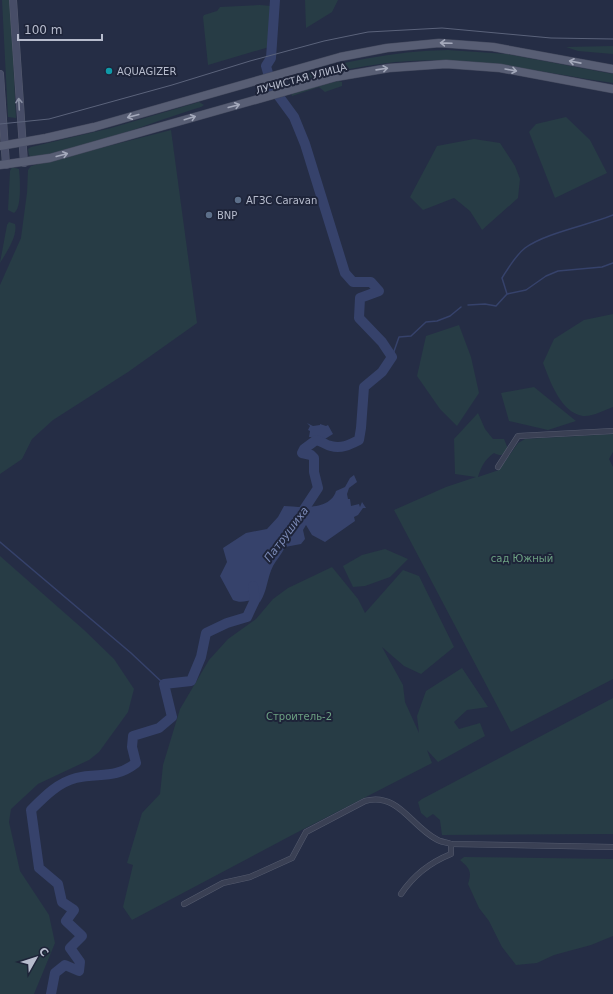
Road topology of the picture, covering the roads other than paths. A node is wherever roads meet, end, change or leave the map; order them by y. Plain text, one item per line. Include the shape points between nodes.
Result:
1 (14, 0) edge
2 (613, 69) edge
3 (0, 74) edge
4 (613, 89) edge
5 (22, 143) junction
6 (2, 146) edge
7 (24, 163) junction
8 (3, 165) edge
9 (613, 431) edge
10 (498, 467) dead end
11 (451, 844) junction
12 (613, 847) edge
13 (401, 894) dead end
14 (184, 904) dead end

5 -> 1 street
2 -> 5 main road, ЛУЧИСТАЯ УЛИЦА via 493,47 439,43 359,53 283,72 131,117
3 - 6 street
7 -> 4 main road, ЛУЧИСТАЯ УЛИЦА via 336,77 376,70 446,64 500,68
5 - 6 main road, ЛУЧИСТАЯ УЛИЦА
5 - 7 street
6 - 8 street
7 - 8 main road, ЛУЧИСТАЯ УЛИЦА
9 - 10 street via 518,436
11 - 12 street
11 - 13 street via 451,854 436,861 407,885
11 - 14 street via 436,839 396,805 384,799 374,798 306,832 292,858 250,877 223,884

